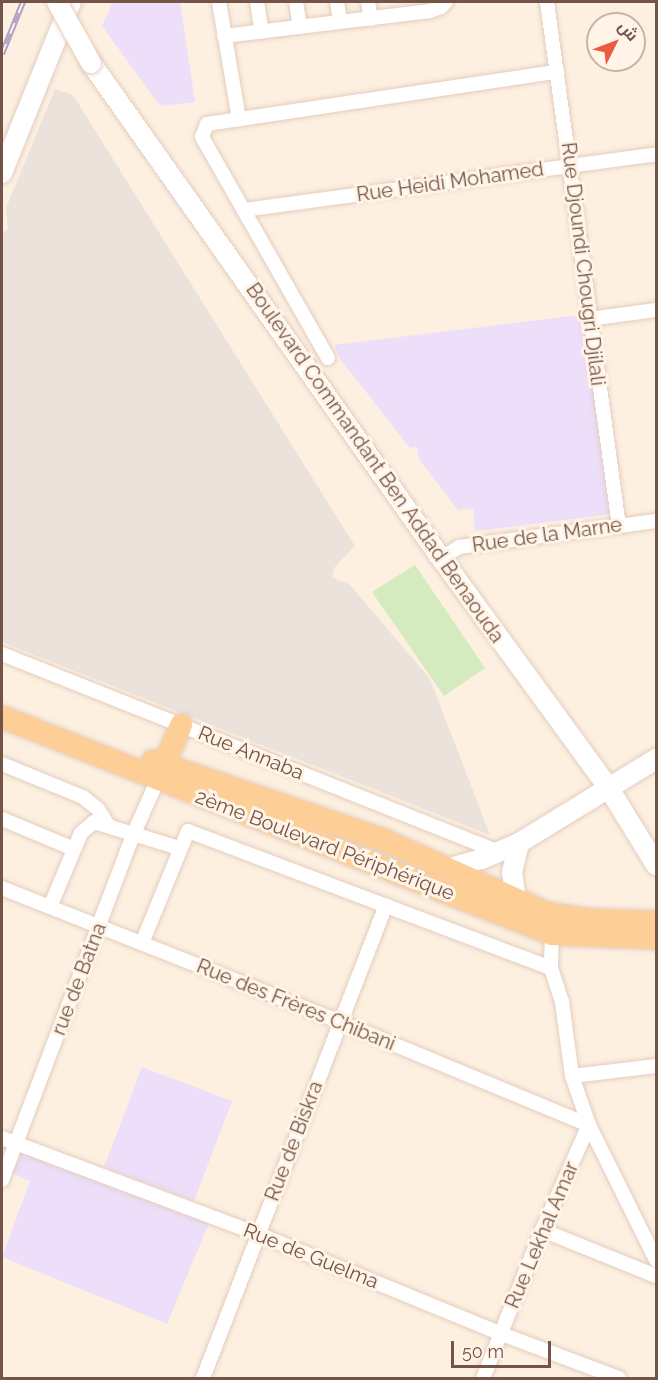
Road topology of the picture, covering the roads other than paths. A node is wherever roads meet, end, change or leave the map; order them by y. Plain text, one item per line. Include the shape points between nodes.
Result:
1 (57, 2) edge
2 (71, 2) edge
3 (219, 2) edge
4 (257, 2) edge
5 (296, 2) edge
6 (337, 2) edge
7 (368, 2) edge
8 (446, 2) edge
9 (547, 2) edge
10 (371, 19) junction
11 (340, 22) junction
12 (300, 27) junction
13 (262, 32) junction
14 (224, 36) junction
15 (557, 72) junction
16 (239, 119) junction
17 (657, 154) edge
18 (571, 166) junction
19 (2, 173) edge
20 (244, 210) junction
21 (657, 310) edge
22 (589, 319) junction
23 (328, 358) dead end
24 (657, 520) edge
25 (619, 526) junction
26 (441, 558) junction
27 (2, 654) edge
28 (2, 702) edge
29 (2, 717) edge
30 (181, 725) junction
31 (657, 759) edge
32 (3, 769) edge
33 (161, 772) junction
34 (608, 787) junction
35 (2, 819) edge
36 (108, 825) junction
37 (134, 833) junction
38 (519, 843) junction
39 (179, 848) junction
40 (74, 849) junction
41 (499, 852) junction
42 (657, 865) edge
43 (450, 868) junction
44 (2, 888) edge
45 (516, 900) junction
46 (386, 905) junction
47 (50, 907) junction
48 (657, 922) edge
49 (99, 927) junction
50 (552, 934) junction
51 (657, 938) edge
52 (142, 943) junction
53 (552, 968) junction
54 (340, 1022) junction
55 (657, 1066) edge
56 (572, 1077) junction
57 (589, 1125) junction
58 (2, 1138) edge
59 (15, 1144) junction
60 (2, 1180) edge
61 (542, 1230) junction
62 (258, 1234) junction
63 (657, 1260) edge
64 (657, 1276) edge
65 (500, 1333) junction
66 (203, 1378) edge
67 (483, 1378) edge
68 (619, 1378) edge

1 - 26 street, Boulevard Commandant Ben Addad Benaouda, bridge via 91,63
2 - 19 street
3 - 14 street
4 - 13 street
5 - 12 street
6 - 11 street
7 - 10 street
8 - 10 street via 436,10
9 - 15 street, Rue Djoundi Chougri Djilali
10 - 11 street
11 - 12 street
12 - 13 street
13 - 14 street
14 - 16 street
15 - 16 street
15 - 18 street, Rue Djoundi Chougri Djilali
16 - 20 street via 207,123 202,137
17 - 18 street, Rue Heidi Mohamed
18 - 20 street, Rue Heidi Mohamed
18 - 22 street, Rue Djoundi Chougri Djilali
20 - 23 street
21 - 22 street
22 - 25 street, Rue Djoundi Chougri Djilali
24 - 25 street, Rue de la Marne
25 - 26 street, Rue de la Marne via 459,547
26 - 34 street, Boulevard Commandant Ben Addad Benaouda
27 - 30 street, Rue Annaba
28 - 33 main road, 2ème Boulevard Périphérique
29 - 33 main road, 2ème Boulevard Périphérique
30 - 33 main road
30 - 41 street, Rue Annaba
31 - 34 street
32 - 36 street via 83,797 98,808
33 - 37 street, rue de Batna
33 - 43 main road, 2ème Boulevard Périphérique via 386,841
33 - 50 main road, 2ème Boulevard Périphérique
34 - 38 street
34 - 42 street, Boulevard Commandant Ben Addad Benaouda
35 - 40 street
36 - 37 street
36 - 40 street via 94,822 86,826
37 - 39 street
37 - 49 street, rue de Batna
38 - 41 street
38 - 45 street via 512,872
39 - 46 street via 188,831
39 - 52 street
40 - 47 street
41 - 43 street
43 - 45 main road, 2ème Boulevard Périphérique
44 - 47 street, Rue des Frères Chibani
45 - 48 main road, 2ème Boulevard Périphérique via 558,916
46 - 53 street
46 - 54 street, Rue de Biskra
47 - 49 street, Rue des Frères Chibani
49 - 52 street, Rue des Frères Chibani
49 - 59 street, rue de Batna
50 - 51 main road, 2ème Boulevard Périphérique
50 - 53 street
52 - 54 street, Rue des Frères Chibani
53 - 56 street via 562,1002
54 - 57 street, Rue des Frères Chibani
54 - 62 street, Rue de Biskra
55 - 56 street
56 - 57 street
57 - 61 street, Rue Lekhal Amar
57 - 63 street
58 - 59 street, Rue de Guelma
59 - 60 street, rue de Batna
59 - 62 street, Rue de Guelma
61 - 64 street
61 - 65 street, Rue Lekhal Amar
62 - 65 street, Rue de Guelma
62 - 66 street, Rue de Biskra
65 - 67 street, Rue Lekhal Amar
65 - 68 street, Rue de Guelma

